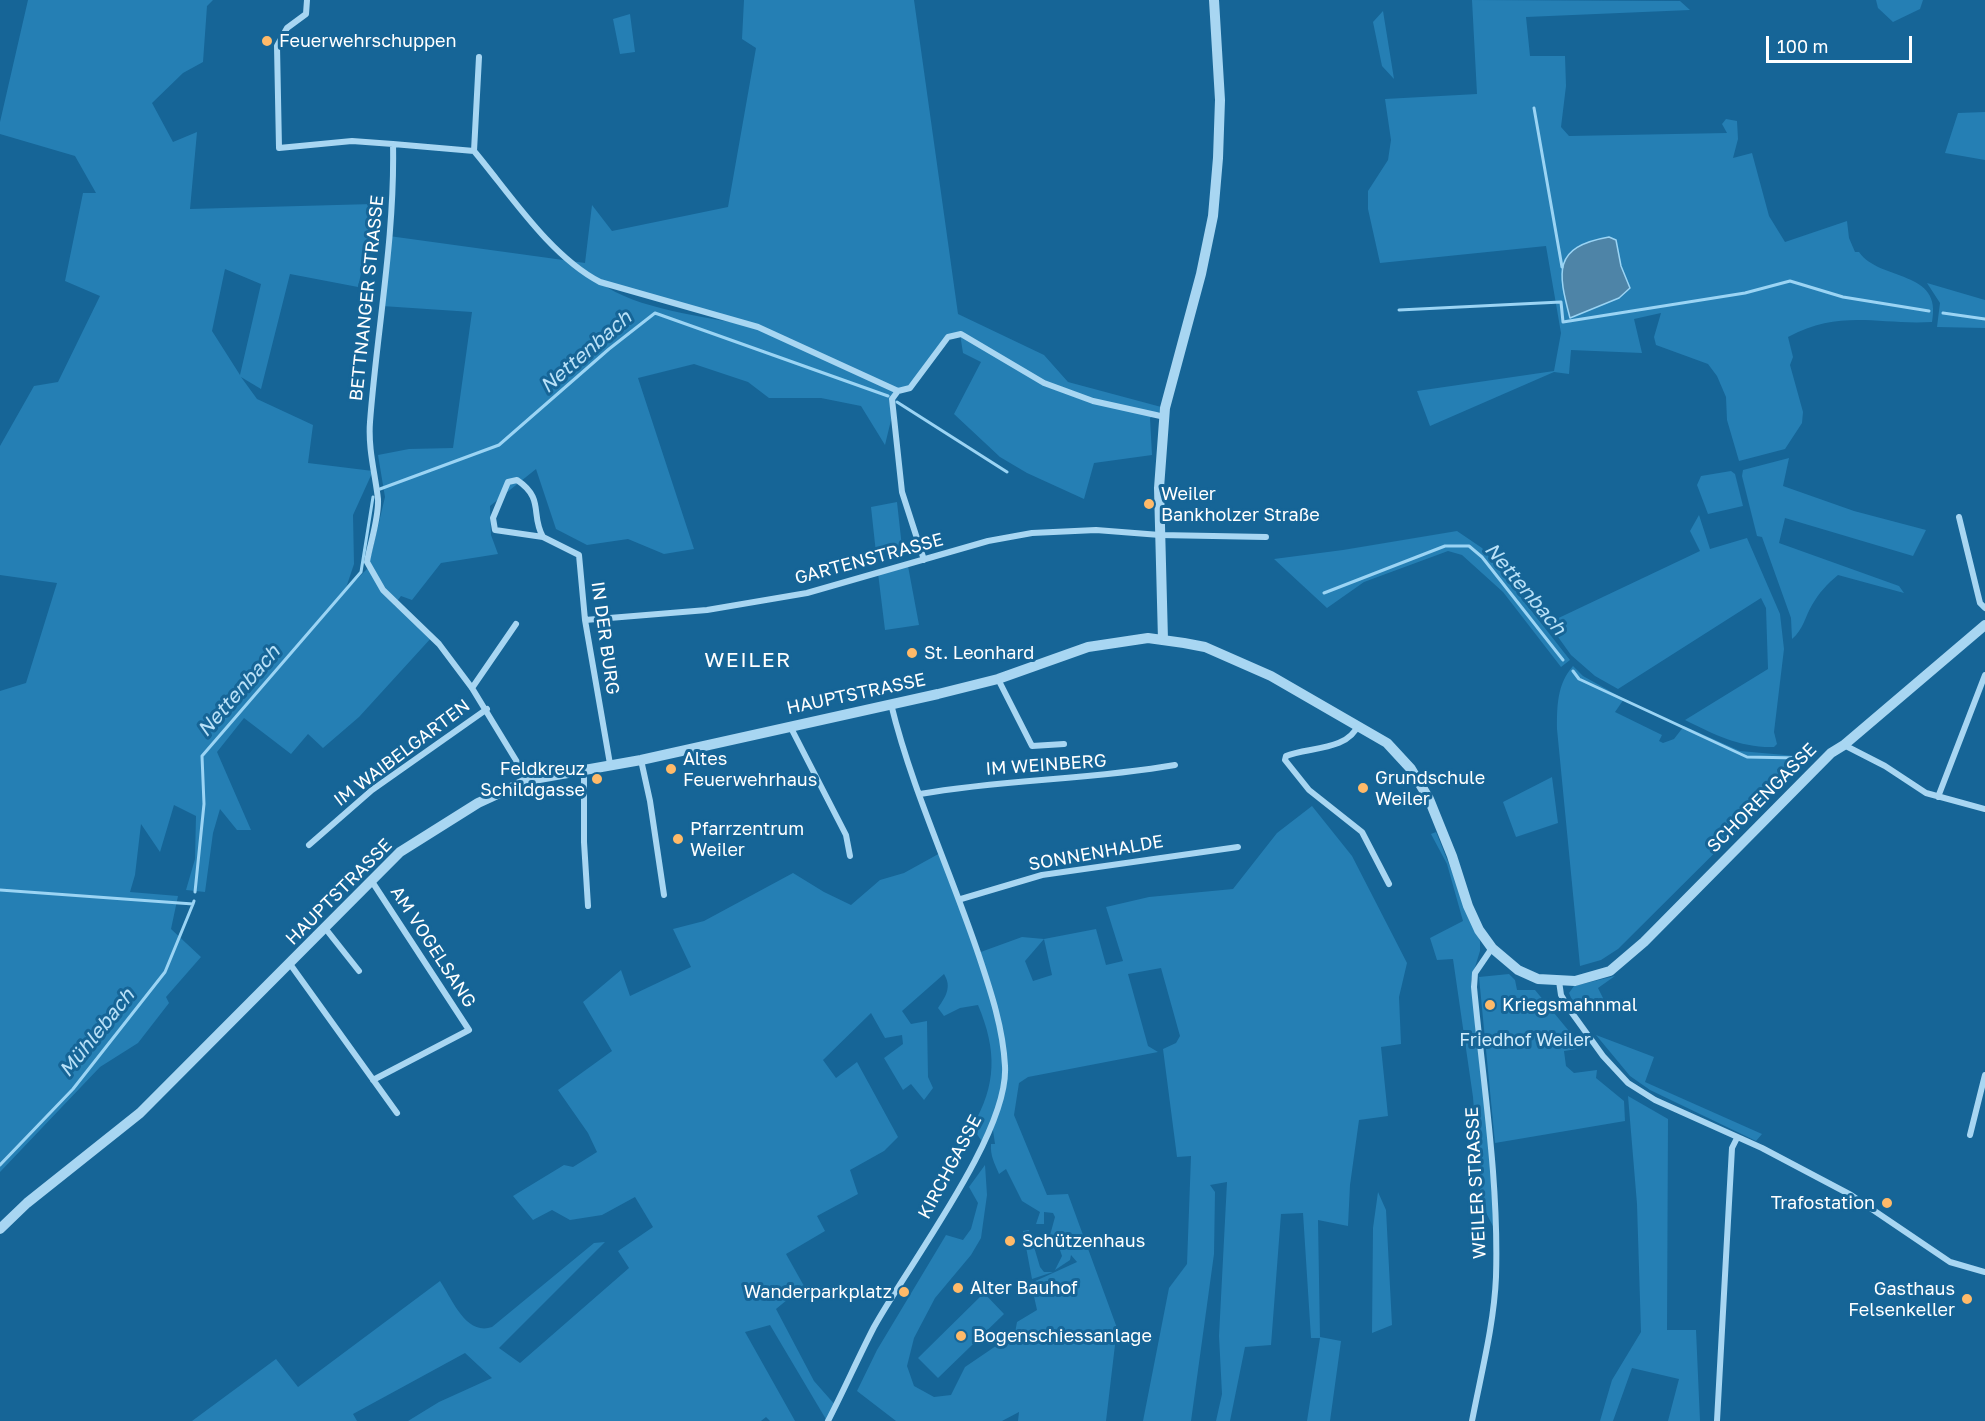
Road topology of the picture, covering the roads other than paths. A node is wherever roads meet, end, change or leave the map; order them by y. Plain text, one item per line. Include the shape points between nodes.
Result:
1 (307, 0) edge
2 (1214, 0) edge
3 (479, 57) dead end
4 (393, 144) junction
5 (474, 151) junction
6 (898, 391) junction
7 (1165, 417) junction
8 (1959, 518) dead end
9 (1160, 535) junction
10 (543, 537) junction
11 (1266, 537) dead end
12 (924, 560) junction
13 (1985, 608) edge
14 (585, 620) junction
15 (516, 624) dead end
16 (1985, 625) edge
17 (1163, 640) junction
18 (1985, 675) edge
19 (998, 679) junction
20 (472, 688) junction
21 (891, 704) junction
22 (487, 709) junction
23 (1358, 724) junction
24 (790, 725) junction
25 (1064, 744) dead end
26 (1844, 745) junction
27 (641, 760) junction
28 (610, 764) junction
29 (1175, 765) dead end
30 (584, 769) junction
31 (528, 780) junction
32 (920, 794) junction
33 (1938, 797) junction
34 (1985, 809) edge
35 (309, 845) dead end
36 (1238, 847) dead end
37 (850, 856) dead end
38 (371, 879) junction
39 (1389, 884) dead end
40 (664, 895) dead end
41 (960, 899) junction
42 (588, 906) dead end
43 (325, 928) junction
44 (1492, 948) junction
45 (290, 964) junction
46 (358, 970) dead end
47 (1559, 981) junction
48 (1985, 1076) edge
49 (373, 1080) junction
50 (397, 1113) dead end
51 (1970, 1135) dead end
52 (1737, 1138) junction
53 (0, 1229) edge
54 (1985, 1272) edge
55 (828, 1421) edge
56 (1472, 1421) edge
57 (1716, 1421) edge

1 - 4 street via 306,14 287,28 277,46 279,148 352,141
2 - 7 street via 1220,100 1213,216
3 - 5 street
4 - 5 street
4 - 20 street, BETTNANGER STRASSE via 389,236 370,424 370,457 378,502 367,562 383,590 439,644
5 - 6 street via 578,270 600,282 758,327
6 - 7 street via 910,388 948,337 961,334 1044,383 1093,401
6 - 12 street via 892,399 902,492
7 - 9 street
8 - 13 street via 1980,603
9 - 11 street, GARTENSTRASSE
9 - 12 street, GARTENSTRASSE via 1096,530 1032,533
9 - 17 street
10 - 10 street, IN DER BURG via 538,528 536,500 517,480 508,482 493,518 495,530
10 - 14 street, IN DER BURG via 579,555
12 - 14 street, GARTENSTRASSE via 807,593 754,603
14 - 28 street, IN DER BURG
15 - 20 street
16 - 26 street, SCHORENGASSE
17 - 19 street, HAUPTSTRASSE via 1142,638 1088,647
17 - 23 street, HAUPTSTRASSE via 1205,647 1272,676
18 - 33 street
19 - 21 street, HAUPTSTRASSE
19 - 25 street via 1032,746
20 - 22 street, BETTNANGER STRASSE
21 - 24 street, HAUPTSTRASSE
21 - 32 street, KIRCHGASSE via 899,740
22 - 31 street, BETTNANGER STRASSE
22 - 35 street, IM WAIBELGARTEN via 372,790
23 - 39 street via 1348,738 1327,747 1293,753 1286,760 1309,790 1362,832
23 - 44 street, HAUPTSTRASSE via 1387,743 1411,769 1432,808 1476,922
24 - 27 street, HAUPTSTRASSE
24 - 37 street via 846,835
26 - 33 street
26 - 47 street, SCHORENGASSE via 1831,753 1644,942 1610,971 1575,981
27 - 28 street, HAUPTSTRASSE
27 - 40 street
28 - 30 street, HAUPTSTRASSE
29 - 32 street, IM WEINBERG via 1120,775
30 - 31 street, HAUPTSTRASSE
30 - 42 street
31 - 38 street, HAUPTSTRASSE via 436,828 400,852
32 - 41 street, KIRCHGASSE
33 - 34 street
36 - 41 street, SONNENHALDE via 1042,875
38 - 43 street, HAUPTSTRASSE
38 - 49 street, AM VOGELSANG via 469,1030
41 - 55 street, KIRCHGASSE via 997,1013 1005,1068 1000,1100 983,1143 875,1327
43 - 45 street, HAUPTSTRASSE
43 - 46 street
44 - 47 street, HAUPTSTRASSE via 1518,970 1538,979
44 - 56 street, WEILER STRASSE via 1475,973 1474,987 1491,1143 1496,1279
45 - 49 street
45 - 53 street, HAUPTSTRASSE via 140,1113
47 - 52 street via 1561,994 1572,1013 1628,1083 1655,1100
48 - 51 street
49 - 50 street
52 - 54 street via 1851,1196 1950,1262
52 - 57 street via 1732,1148

